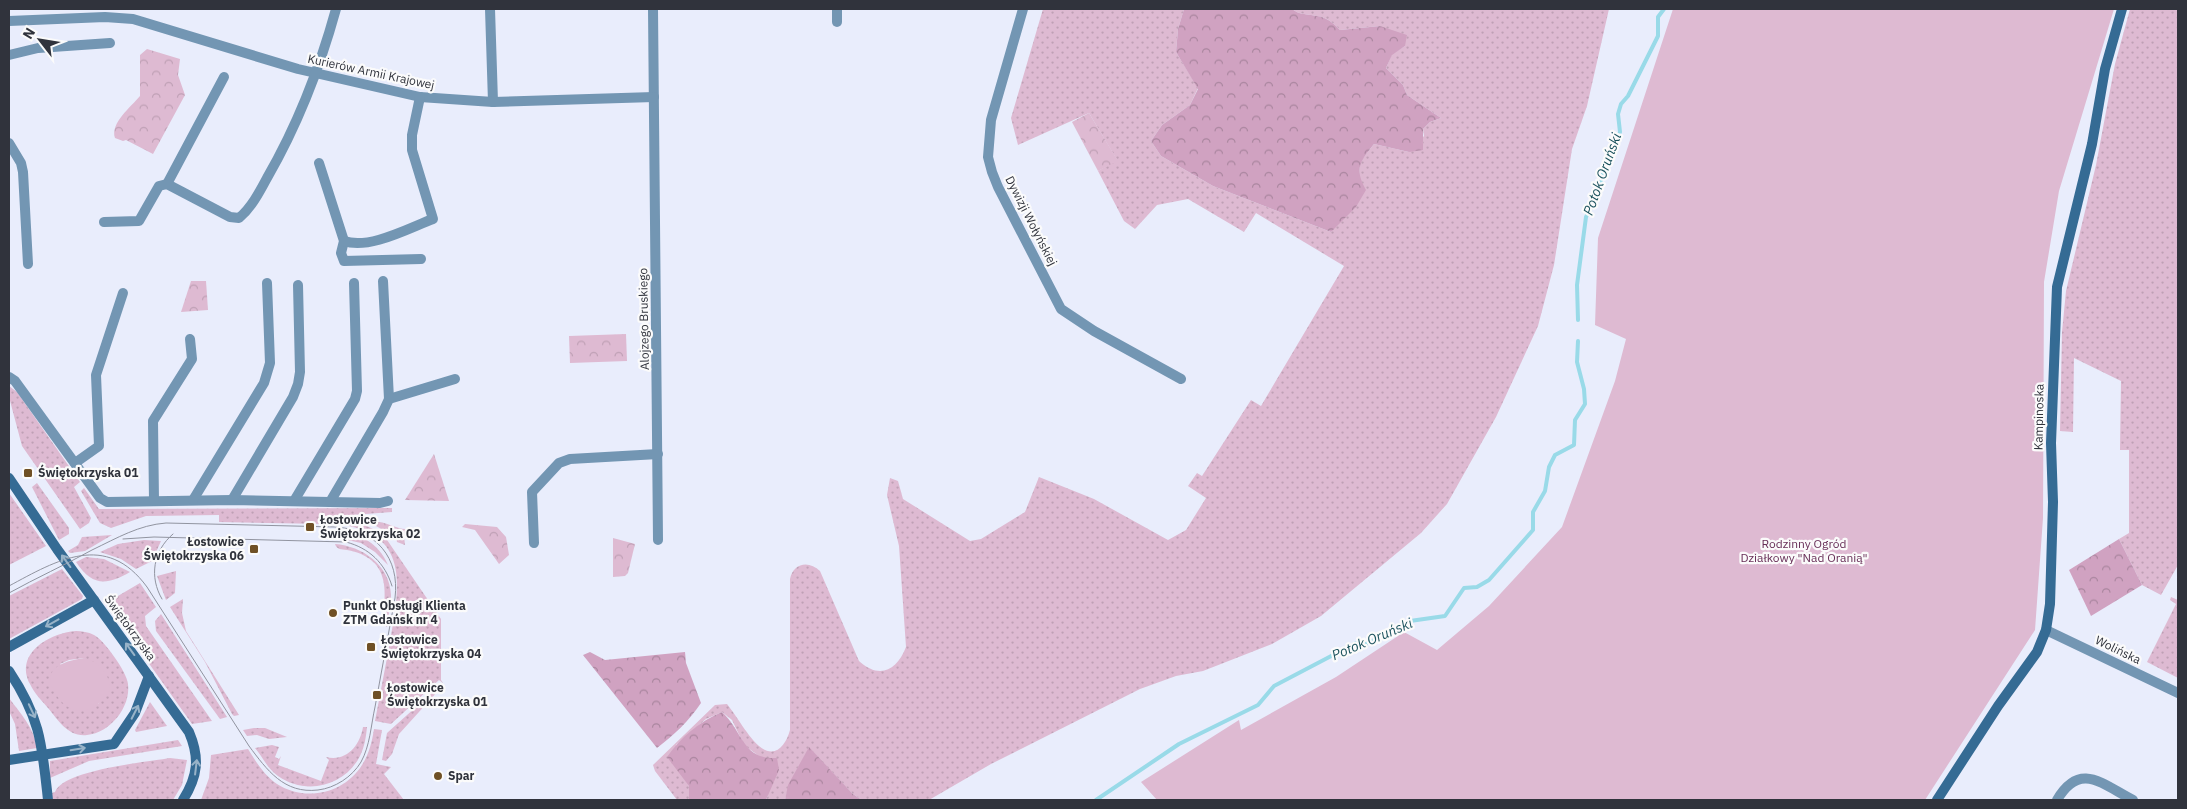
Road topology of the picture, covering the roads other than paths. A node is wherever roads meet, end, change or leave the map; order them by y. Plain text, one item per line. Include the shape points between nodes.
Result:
1 (336, 9) edge
2 (490, 9) edge
3 (653, 9) edge
4 (837, 9) edge
5 (1023, 9) edge
6 (2122, 9) edge
7 (122, 13) edge
8 (9, 21) edge
9 (837, 22) dead end
10 (110, 43) dead end
11 (9, 55) edge
12 (315, 74) junction
13 (224, 77) dead end
14 (420, 97) junction
15 (654, 97) junction
16 (493, 102) junction
17 (9, 143) edge
18 (319, 163) dead end
19 (167, 184) junction
20 (104, 222) dead end
21 (344, 241) junction
22 (421, 259) dead end
23 (28, 264) dead end
24 (383, 281) dead end
25 (267, 283) dead end
26 (354, 283) dead end
27 (298, 285) dead end
28 (123, 294) dead end
29 (190, 339) dead end
30 (9, 377) edge
31 (1181, 378) dead end
32 (455, 379) dead end
33 (389, 399) junction
34 (658, 454) junction
35 (75, 463) junction
36 (9, 478) edge
37 (193, 500) junction
38 (232, 500) junction
39 (294, 500) junction
40 (388, 501) dead end
41 (154, 502) junction
42 (330, 502) junction
43 (658, 540) dead end
44 (534, 543) dead end
45 (94, 600) junction
46 (2046, 630) junction
47 (9, 647) edge
48 (9, 671) edge
49 (149, 676) junction
50 (2178, 693) edge
51 (43, 755) junction
52 (9, 760) edge
53 (48, 800) edge
54 (183, 800) edge
55 (1937, 800) edge
56 (2057, 800) edge
57 (2133, 800) edge

1 - 12 street
2 - 16 street
3 - 15 street, Alojzego Bruskiego
4 - 9 street
5 - 31 street, Dywizji Wołyńskiej via 988,136 988,158 998,187 1061,309 1094,331
6 - 46 street, Kampinoska via 2105,69 2092,144 2057,287 2050,604
7 - 8 street, Kurierów Armii Krajowej
7 - 12 street, Kurierów Armii Krajowej
10 - 11 street via 38,48
12 - 14 street, Kurierów Armii Krajowej
12 - 19 street via 280,156 247,211 239,218 230,217
13 - 19 street
14 - 16 street, Kurierów Armii Krajowej
14 - 21 street via 412,150 433,218 371,242 351,244
15 - 16 street, Kurierów Armii Krajowej
15 - 34 street, Alojzego Bruskiego
17 - 23 street via 23,172
18 - 21 street
19 - 20 street via 159,186 139,221
21 - 22 street via 342,258 347,263
24 - 33 street
25 - 37 street via 268,373
26 - 39 street via 355,399
27 - 38 street via 298,384
28 - 35 street via 96,375 99,446
29 - 41 street via 192,359 153,421
30 - 35 street
32 - 33 street
33 - 42 street
34 - 43 street, Alojzego Bruskiego
34 - 44 street via 570,459 559,463 532,492
35 - 41 street via 107,502
45 -> 36 street, Świętokrzyska
37 - 38 street
37 - 41 street
38 - 39 street
39 - 42 street
40 - 42 street
45 -> 47 street
49 -> 45 street, Świętokrzyska
46 - 50 street, Wolińska
46 - 55 street, Kampinoska via 2037,652
48 -> 51 street via 35,717
51 -> 49 street via 114,744 135,713
54 -> 49 street, Świętokrzyska via 195,775 196,749 189,732
51 - 52 street
51 - 53 street
56 - 57 street via 2068,784 2084,778 2097,781

